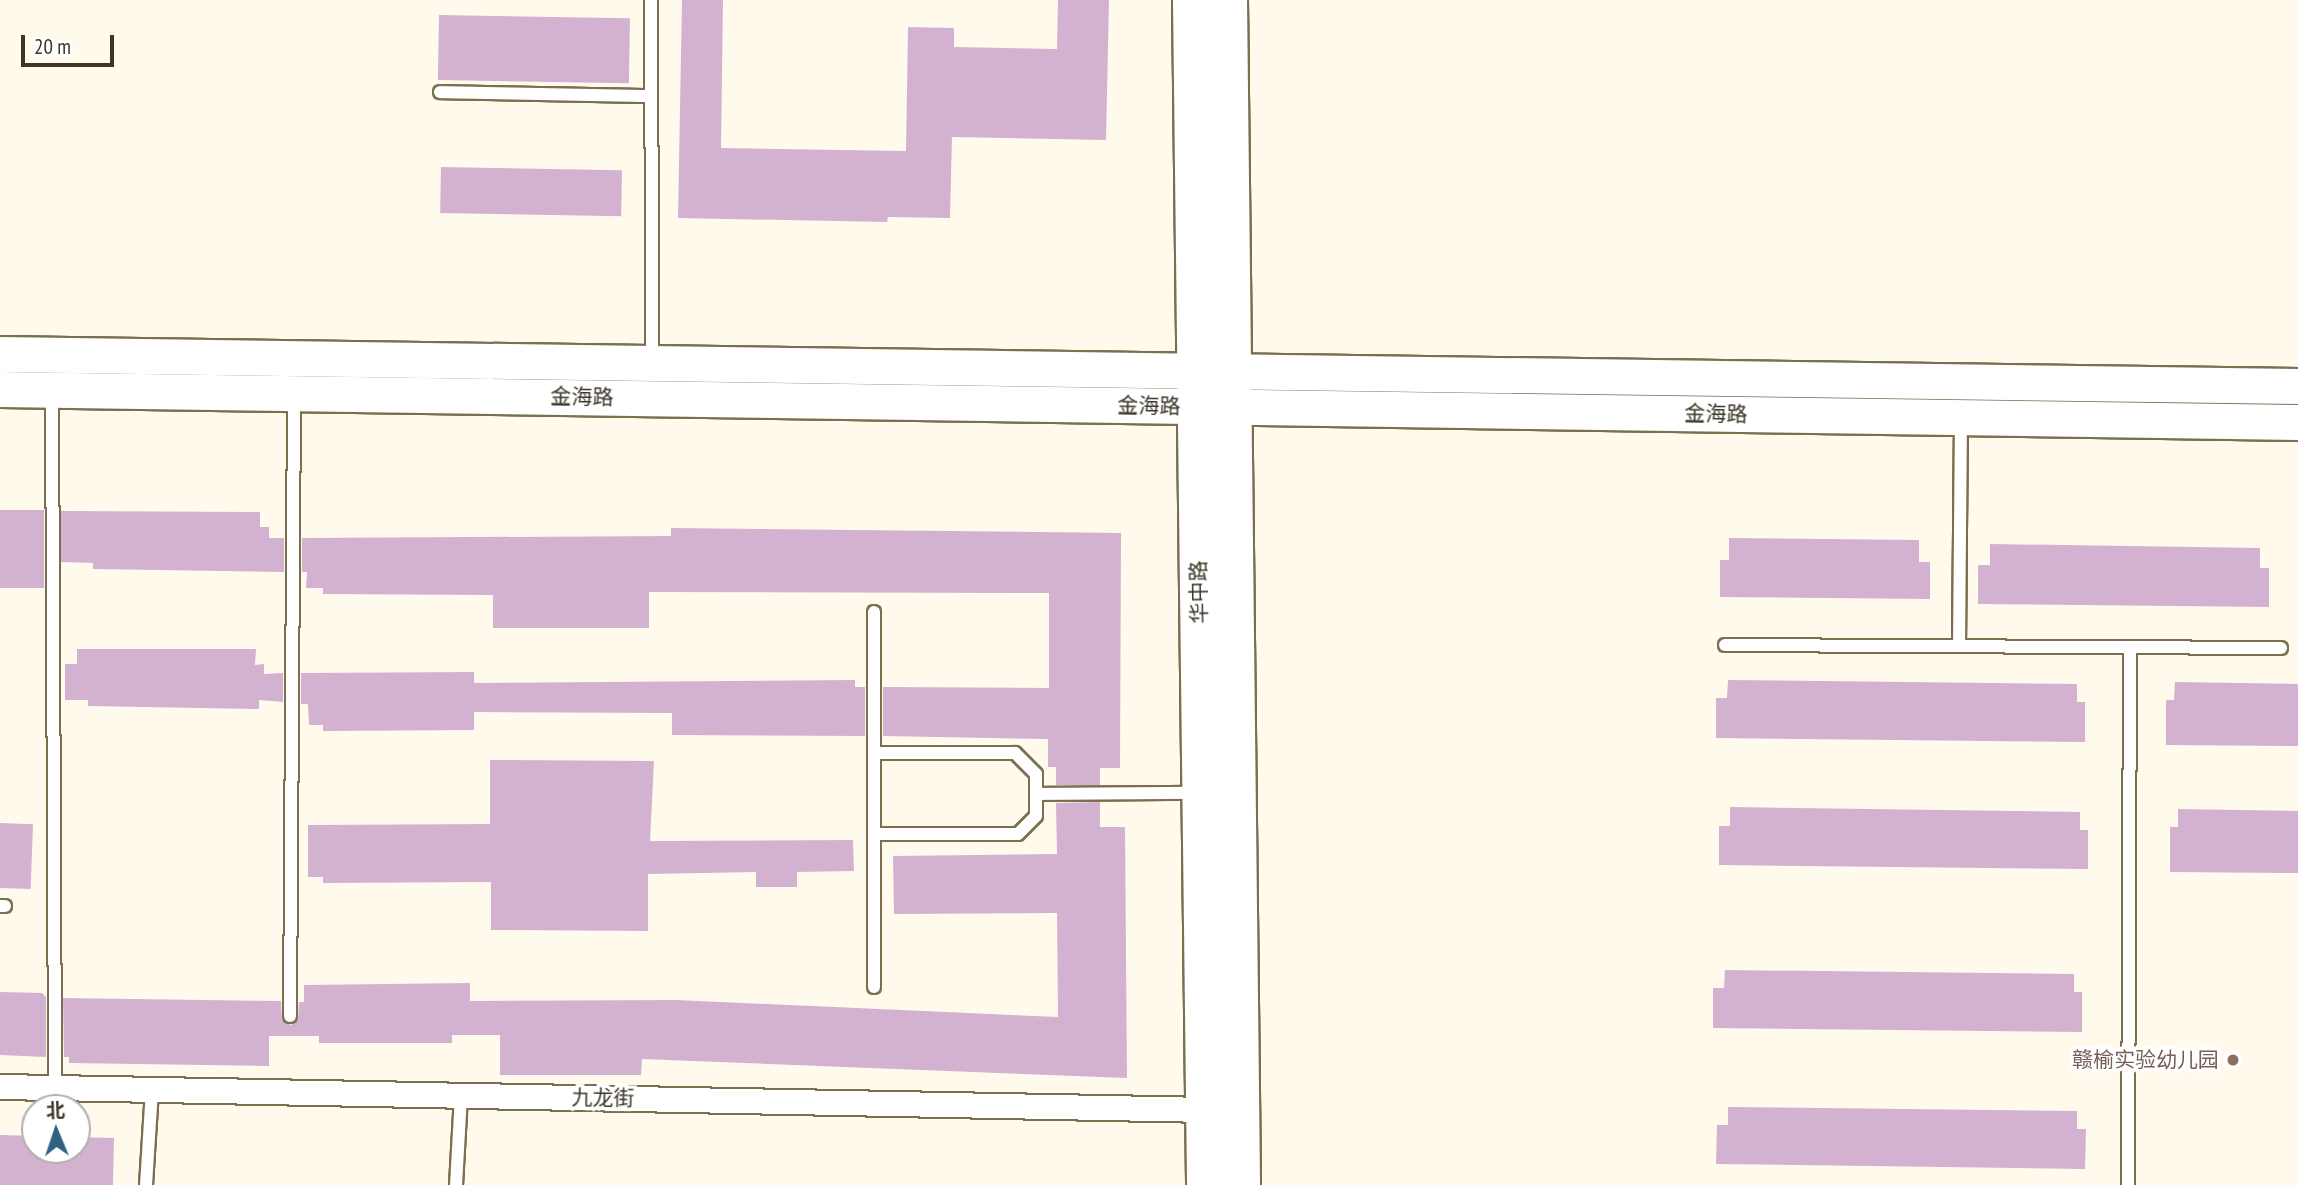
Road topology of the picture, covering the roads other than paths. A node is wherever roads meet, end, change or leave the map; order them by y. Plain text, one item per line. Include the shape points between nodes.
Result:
1 (651, 0) edge
2 (1192, 0) edge
3 (1228, 0) edge
4 (440, 92) dead end
5 (651, 96) junction
6 (0, 354) edge
7 (652, 363) junction
8 (2298, 386) edge
9 (1215, 389) junction
10 (0, 390) edge
11 (52, 390) junction
12 (294, 393) junction
13 (1961, 417) junction
14 (2298, 422) edge
15 (874, 612) dead end
16 (1725, 645) dead end
17 (1959, 646) junction
18 (2130, 647) junction
19 (2281, 648) dead end
20 (874, 753) junction
21 (1036, 793) junction
22 (1202, 793) junction
23 (874, 834) junction
24 (874, 988) dead end
25 (290, 1016) dead end
26 (0, 1087) edge
27 (55, 1088) junction
28 (152, 1090) junction
29 (461, 1096) junction
30 (1205, 1110) junction
31 (146, 1185) edge
32 (456, 1185) edge
33 (1206, 1185) edge
34 (1241, 1185) edge
35 (2128, 1185) edge

1 - 5 lane
2 - 9 main road, 华中路
3 - 9 main road, 华中路
4 - 5 lane
5 - 7 lane
6 - 7 main road, 金海路
7 - 9 main road, 金海路
8 - 9 main road, 金海路
9 - 12 main road, 金海路
9 - 13 main road, 金海路
9 - 22 main road, 华中路
9 - 34 main road, 华中路
10 - 11 main road, 金海路
11 - 12 main road, 金海路
11 - 27 lane
12 - 25 lane
13 - 14 main road, 金海路
13 - 17 lane
15 - 20 lane
16 - 17 lane
17 - 18 lane
18 - 19 lane
18 - 35 lane
20 - 21 lane via 1015,753 1036,774
20 - 23 lane
21 - 22 lane
21 - 23 lane via 1036,816 1018,834
22 - 30 main road, 华中路
23 - 24 lane
26 - 27 street, 九龙街
27 - 28 street, 九龙街
28 - 29 street, 九龙街
28 - 31 lane
29 - 30 street, 九龙街
29 - 32 lane
30 - 33 main road, 华中路

